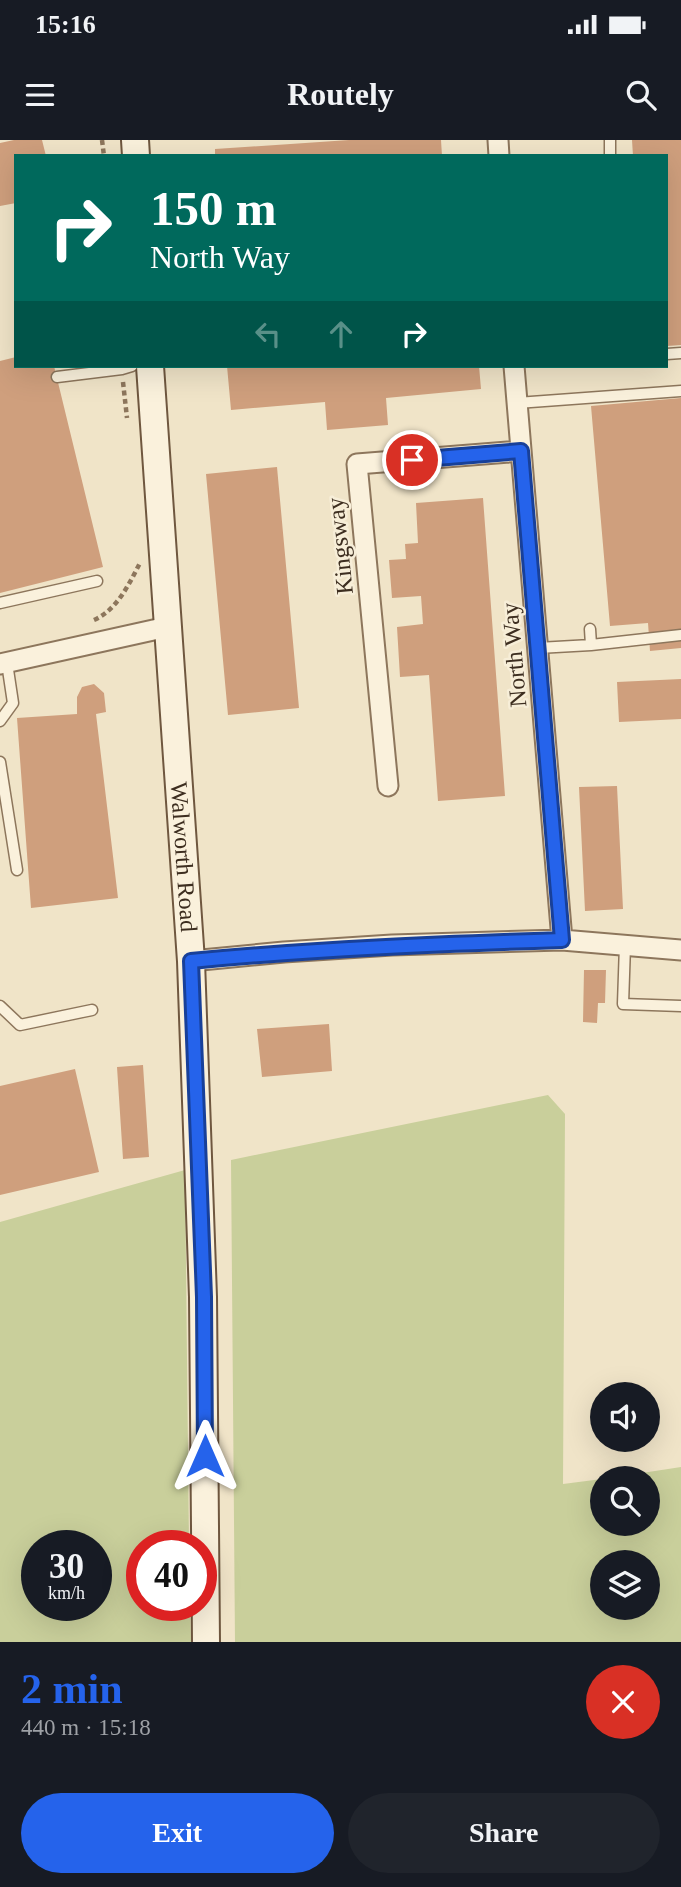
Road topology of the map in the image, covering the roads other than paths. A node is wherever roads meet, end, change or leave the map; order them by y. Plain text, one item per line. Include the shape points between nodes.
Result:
1 (127, 368) edge
2 (150, 368) edge
3 (514, 368) edge
4 (57, 377) dead end
5 (681, 391) edge
6 (517, 403) junction
7 (521, 451) junction
8 (97, 580) dead end
9 (0, 603) edge
10 (167, 627) junction
11 (590, 629) dead end
12 (681, 635) edge
13 (591, 645) junction
14 (538, 648) junction
15 (3, 663) edge
16 (0, 721) edge
17 (0, 762) edge
18 (388, 786) dead end
19 (18, 870) dead end
20 (562, 940) junction
21 (625, 945) junction
22 (681, 950) edge
23 (191, 961) junction
24 (0, 1006) edge
25 (681, 1006) edge
26 (92, 1010) dead end
27 (206, 1642) edge

1 - 4 lane
2 - 10 street, Walworth Road
3 - 6 street, North Way
5 - 6 lane
6 - 7 street, North Way
7 - 14 street, North Way
7 - 18 street, Kingsway via 357,464
8 - 9 lane
10 - 15 street
10 - 23 street, Walworth Road
11 - 13 lane
12 - 13 lane
13 - 14 lane
14 - 20 street, North Way
15 - 16 lane via 13,703
17 - 19 lane
20 - 21 street
20 - 23 street via 392,945
21 - 22 street
21 - 25 lane via 622,1004
23 - 27 street, Walworth Road via 204,1297
24 - 26 lane via 20,1025

